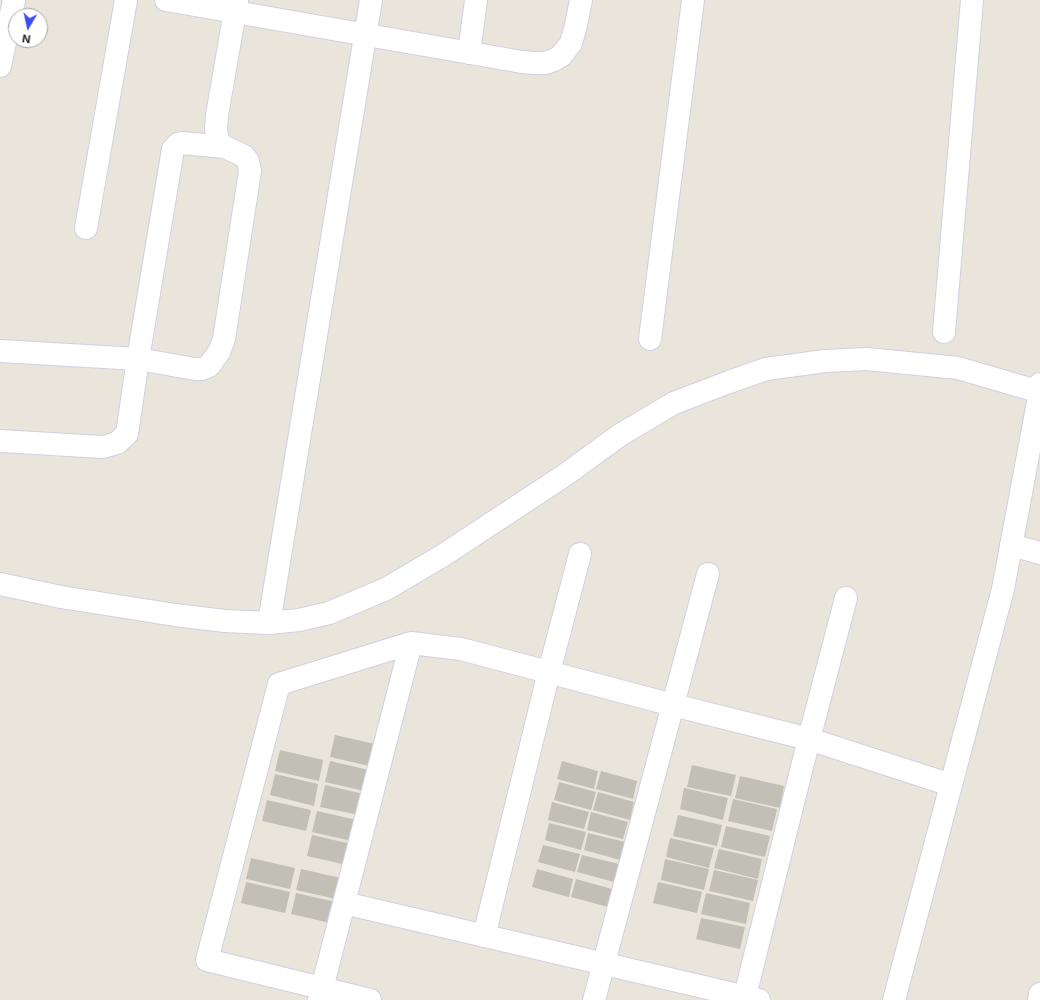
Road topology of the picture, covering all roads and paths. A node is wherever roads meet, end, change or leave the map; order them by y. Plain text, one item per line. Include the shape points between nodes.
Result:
1 (14, 0) edge
2 (126, 0) edge
3 (166, 0) edge
4 (372, 0) edge
5 (476, 0) edge
6 (581, 0) edge
7 (693, 0) edge
8 (972, 0) edge
9 (236, 6) edge
10 (366, 35) junction
11 (469, 53) junction
12 (0, 66) edge
13 (225, 147) junction
14 (86, 228) dead end
15 (944, 332) dead end
16 (650, 338) dead end
17 (0, 351) edge
18 (138, 359) junction
19 (1040, 389) edge
20 (1037, 426) edge
21 (0, 441) edge
22 (1011, 545) junction
23 (1040, 553) edge
24 (580, 554) dead end
25 (708, 574) dead end
26 (0, 584) edge
27 (846, 598) dead end
28 (269, 623) junction
29 (411, 643) junction
30 (549, 672) junction
31 (673, 705) junction
32 (809, 739) junction
33 (952, 785) junction
34 (344, 903) junction
35 (484, 936) junction
36 (603, 964) junction
37 (320, 994) edge
38 (1040, 994) edge
39 (749, 999) edge
40 (370, 1000) edge
41 (594, 1000) edge
42 (894, 1000) edge
43 (1039, 1000) edge

1 - 12 street
2 - 14 street
3 - 9 street
4 - 10 street
5 - 11 street
6 - 11 street via 571,43 561,56 554,60 545,63 522,62
7 - 16 street
8 - 15 street
9 - 10 street
9 - 13 street via 217,122 217,137
10 - 11 street
10 - 28 street
13 - 18 street via 182,143 173,149
13 - 18 street via 244,156 248,160 250,171 220,352 209,366 202,369
17 - 18 street
18 - 21 street via 127,434 117,443 103,447
19 - 20 street
19 - 28 street via 958,368 882,360 825,360 766,369 674,403 620,435 442,556 386,589 329,613
20 - 22 street
22 - 23 street
22 - 33 street via 1003,589
24 - 30 street
25 - 31 street
26 - 28 street via 175,615 225,622
27 - 32 street
29 - 30 street via 461,649
29 - 34 street
29 - 37 street via 279,684 209,952 208,960
30 - 31 street
30 - 35 street
31 - 32 street
31 - 36 street
32 - 33 street
32 - 39 street
33 - 42 street
34 - 35 street
34 - 37 street
35 - 36 street
36 - 39 street
36 - 41 street
37 - 40 street
38 - 43 street

